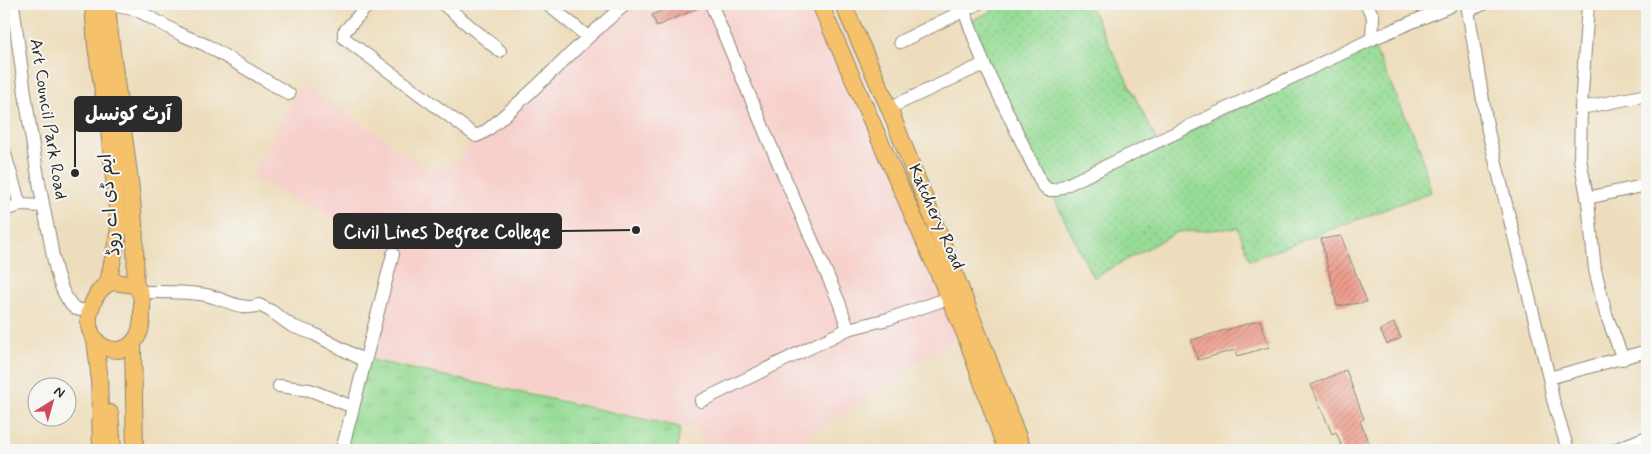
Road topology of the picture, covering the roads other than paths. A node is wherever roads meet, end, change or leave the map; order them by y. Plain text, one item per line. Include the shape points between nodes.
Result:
1 (13, 4) edge
2 (94, 4) edge
3 (107, 4) edge
4 (369, 4) edge
5 (443, 4) edge
6 (547, 4) edge
7 (711, 4) edge
8 (820, 4) edge
9 (842, 4) edge
10 (977, 4) edge
11 (1366, 4) edge
12 (1484, 4) edge
13 (1588, 4) edge
14 (618, 6) edge
15 (1450, 6) dead end
16 (137, 7) edge
17 (1468, 7) edge
18 (964, 11) junction
19 (588, 37) junction
20 (1372, 39) junction
21 (900, 42) dead end
22 (500, 51) dead end
23 (868, 60) junction
24 (984, 64) junction
25 (850, 69) junction
26 (289, 94) dead end
27 (1647, 95) edge
28 (889, 108) junction
29 (1581, 108) junction
30 (4, 151) edge
31 (912, 168) junction
32 (896, 175) junction
33 (1647, 185) edge
34 (1587, 198) junction
35 (20, 205) junction
36 (43, 206) junction
37 (4, 210) edge
38 (393, 254) dead end
39 (108, 283) junction
40 (137, 289) junction
41 (956, 296) junction
42 (90, 310) junction
43 (848, 329) junction
44 (99, 343) junction
45 (128, 346) junction
46 (978, 351) junction
47 (1647, 351) edge
48 (1623, 359) junction
49 (365, 361) junction
50 (1550, 378) junction
51 (279, 386) dead end
52 (701, 401) dead end
53 (353, 408) junction
54 (1647, 437) edge
55 (101, 450) edge
56 (113, 450) edge
57 (124, 450) edge
58 (135, 450) edge
59 (342, 450) edge
60 (1006, 450) edge
61 (1023, 450) edge
62 (1568, 450) edge
63 (1614, 450) edge

1 - 36 street, Art Council Park Road
2 - 39 main road, ایم ڈی اے روڈ via 96,46 119,229
3 - 16 street
3 - 40 main road, ایم ڈی اے روڈ via 136,228
4 - 19 street via 344,32 344,38 476,136 532,92
5 - 22 street
6 - 19 street
7 - 43 street
8 - 25 main road, Katchery Road
9 - 23 main road, Katchery Road
10 - 18 street
11 - 20 street via 1373,16
12 - 17 street
13 - 29 street
14 - 19 street
15 - 20 street
16 - 26 street
17 - 50 street via 1488,131
18 - 21 street
18 - 24 street
20 - 24 street via 1056,190 1048,190 1042,184
23 - 25 main road
23 - 28 main road, Katchery Road
24 - 28 street
25 - 32 main road, Katchery Road
27 - 29 street
28 - 31 main road, Katchery Road
29 - 34 street via 1580,159
30 - 35 street
31 - 32 main road
31 - 41 main road, Katchery Road
32 - 41 main road, Katchery Road
33 - 34 street
34 - 48 street via 1595,270 1606,314
35 - 36 street
35 - 37 street
36 - 42 street, Art Council Park Road via 55,266 66,297 78,310
38 - 49 street
39 - 40 main road via 124,282
39 - 42 main road via 95,296
40 - 45 main road via 142,318 140,331
40 - 49 street via 205,295 242,306 259,305 292,326
41 - 43 street
41 - 46 main road, Katchery Road
42 - 44 main road via 90,330
43 - 52 street
44 - 45 main road via 112,350
44 - 55 main road
44 - 56 main road via 106,371
45 - 57 main road
45 - 58 main road
46 - 60 main road, Katchery Road
46 - 61 main road, Katchery Road
47 - 48 street
48 - 50 street
49 - 53 street
50 - 62 street via 1552,400
51 - 53 street via 310,390
53 - 59 street
54 - 63 street

